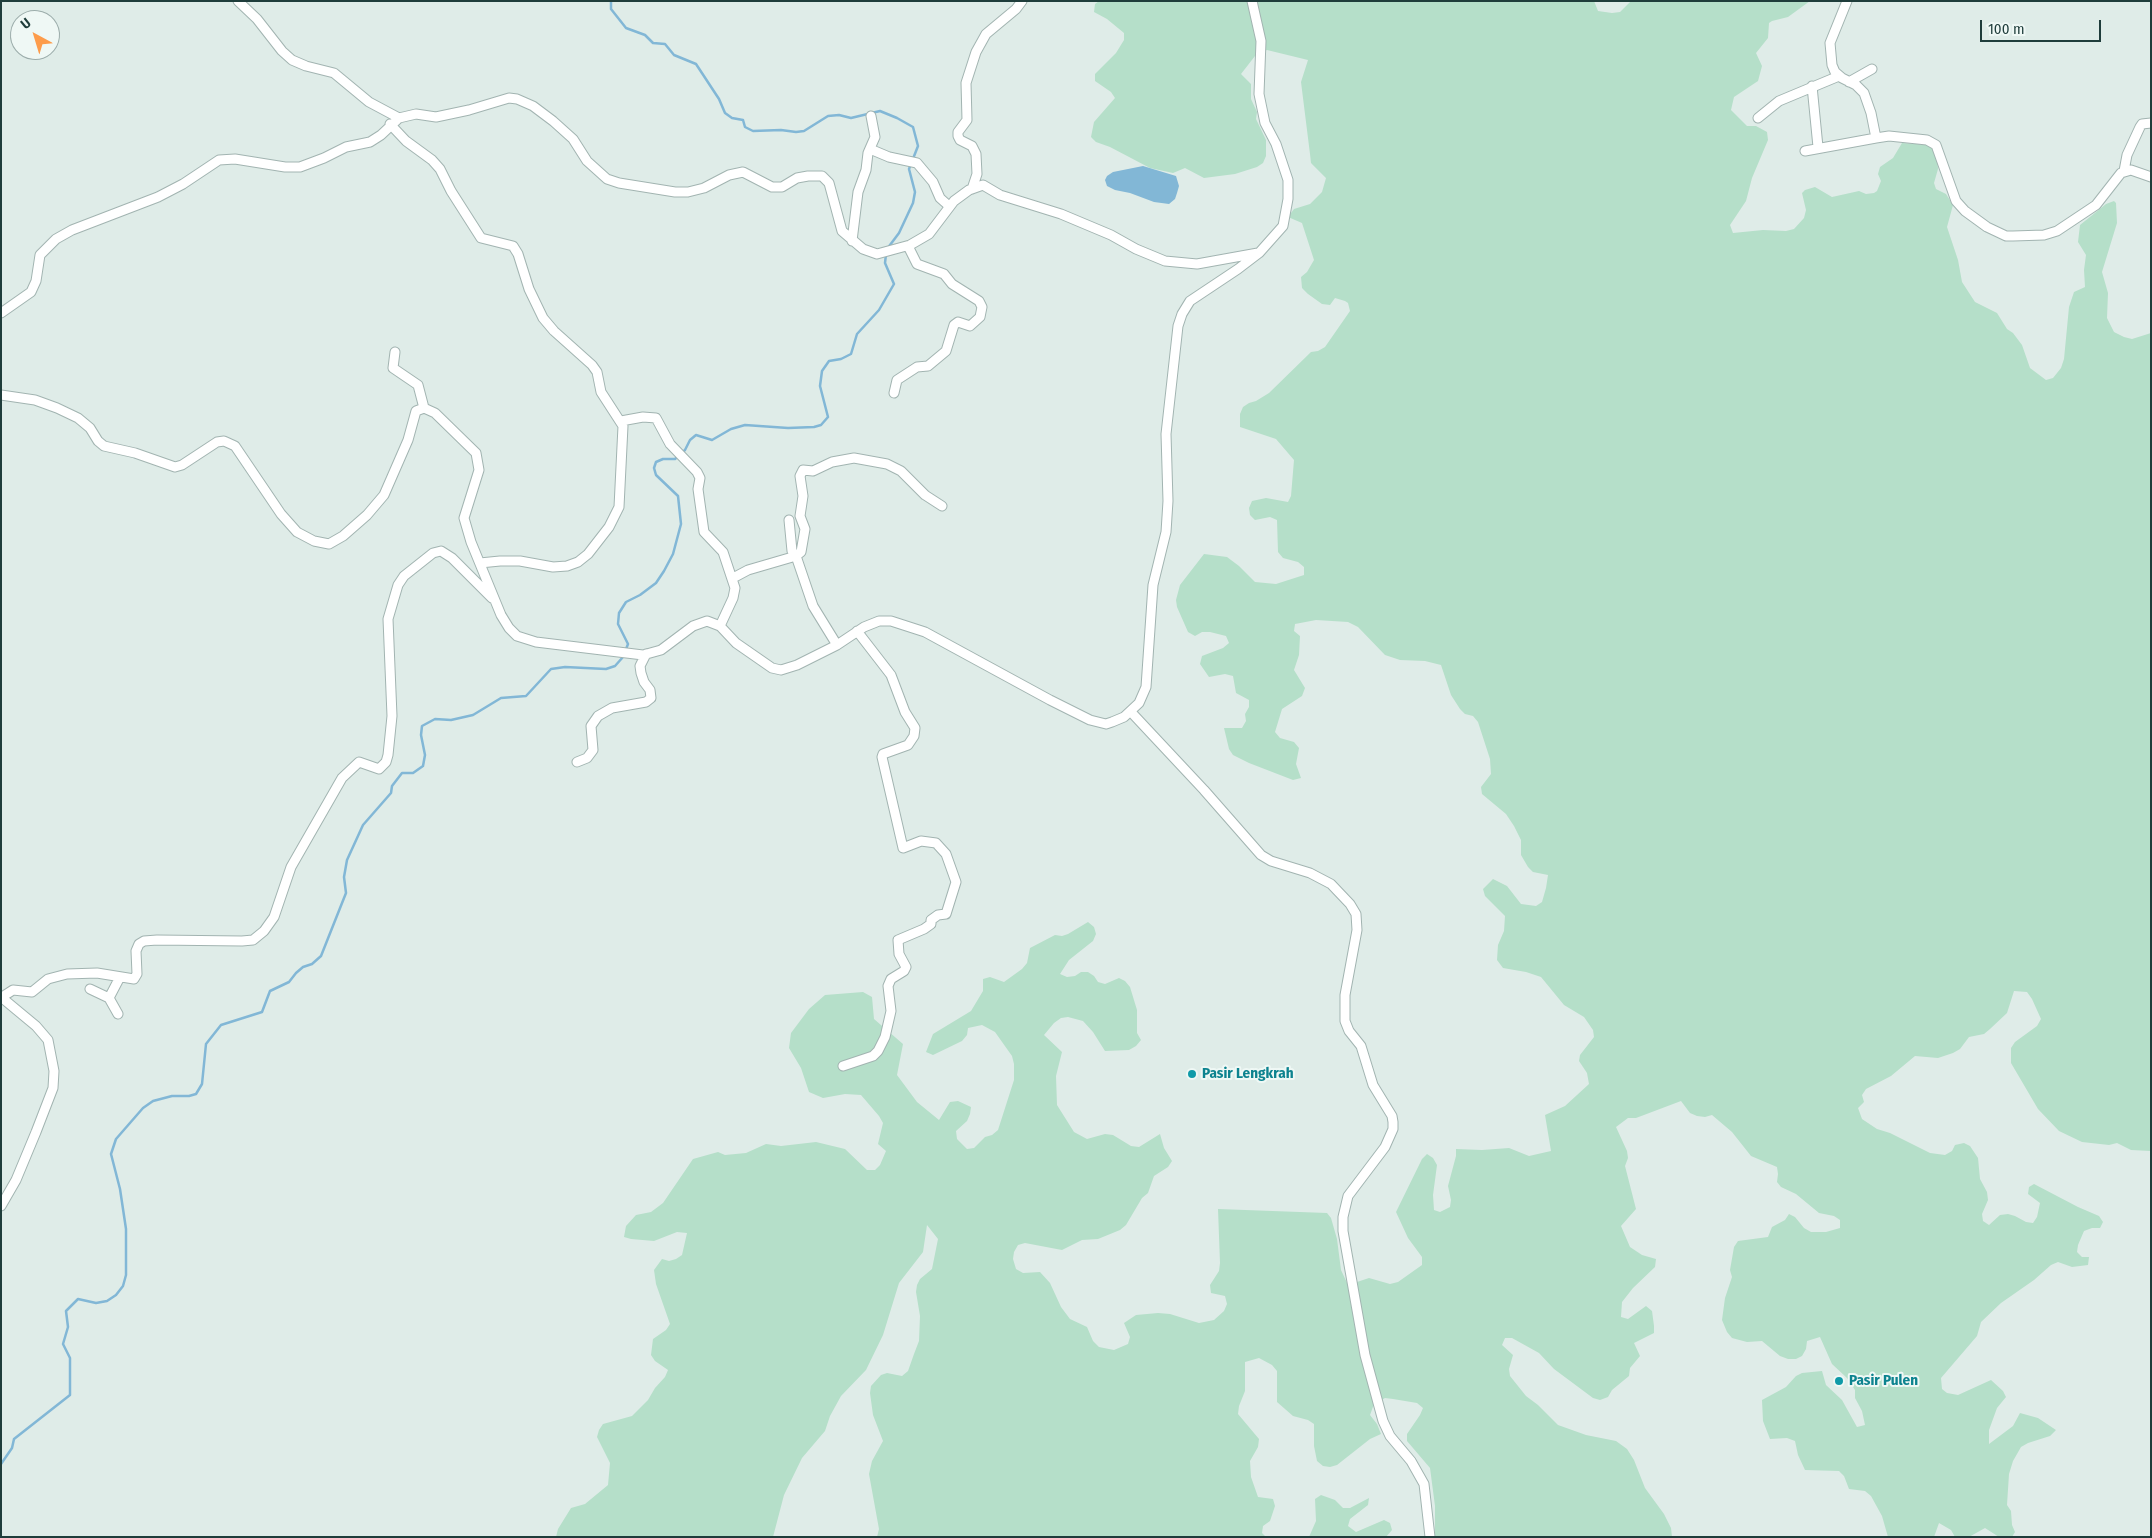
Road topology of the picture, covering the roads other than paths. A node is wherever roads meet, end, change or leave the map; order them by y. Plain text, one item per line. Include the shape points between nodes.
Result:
1 (238, 1) edge
2 (1022, 1) edge
3 (1252, 1) edge
4 (1847, 1) edge
5 (1872, 69) dead end
6 (1839, 76) junction
7 (1849, 82) junction
8 (1812, 86) junction
9 (871, 116) dead end
10 (399, 118) junction
11 (1758, 118) dead end
12 (2151, 122) edge
13 (390, 124) junction
14 (1876, 138) junction
15 (1818, 147) junction
16 (870, 149) junction
17 (1805, 151) dead end
18 (2124, 171) junction
19 (2151, 177) edge
20 (972, 189) junction
21 (949, 206) junction
22 (852, 240) junction
23 (908, 246) junction
24 (1258, 253) junction
25 (1, 313) edge
26 (395, 352) dead end
27 (894, 393) dead end
28 (1, 395) edge
29 (424, 408) junction
30 (620, 421) junction
31 (942, 506) dead end
32 (789, 520) dead end
33 (796, 556) junction
34 (480, 564) junction
35 (733, 578) junction
36 (497, 604) junction
37 (720, 626) junction
38 (857, 631) junction
39 (837, 645) junction
40 (646, 654) junction
41 (1131, 712) junction
42 (577, 762) dead end
43 (120, 977) junction
44 (90, 989) dead end
45 (2, 997) edge
46 (109, 998) junction
47 (118, 1014) dead end
48 (843, 1066) dead end
49 (1, 1206) edge
50 (1430, 1537) edge

1 - 10 street via 292,60 334,73 369,102
2 - 20 street via 986,34 966,83 967,120 958,136 972,146 976,154 977,174
3 - 24 street via 1261,40 1259,94 1265,123 1288,180 1283,226
4 - 6 street via 1830,43 1832,65
5 - 7 street
6 - 7 street
6 - 8 street
7 - 14 street via 1862,90 1867,100
8 - 11 street via 1779,101
8 - 15 street
9 - 16 street via 875,138
10 - 13 street
10 - 22 street via 416,114 436,117 503,99 518,99 553,121 607,179 675,192 704,188 743,172 772,187 782,187 797,178 822,176 829,183 842,231
12 - 18 street via 2140,126 2127,155
13 - 25 street via 370,142 346,146 300,167 285,168 226,158 219,160 158,198 72,230 56,239 40,255 36,281 30,292
13 - 30 street via 440,169 453,196 481,238 512,246 543,318 592,365 597,372 601,392
14 - 15 street
14 - 18 street via 1889,136 1932,142 1938,148 1959,206 1987,227 2006,236 2058,231 2096,205 2116,176
15 - 17 street
16 - 21 street via 917,163
16 - 22 street via 858,192
18 - 19 street via 2135,170
20 - 21 street
20 - 24 street via 983,185 1000,195 1060,214 1165,262 1197,264
21 - 23 street via 929,234
22 - 23 street via 877,254
23 - 27 street via 917,264 944,274 952,284 979,301 982,307 980,318 970,326 958,322 954,325 946,351 928,366 917,367 897,380
24 - 41 street via 1190,301 1178,326 1166,434 1166,532 1152,584 1146,687
26 - 29 street via 393,368 418,385
28 - 29 street via 35,400 57,408 78,418 104,446 175,467 224,441 235,446 297,532 329,544 368,515 384,495 405,448 416,411
29 - 34 street via 436,412 476,453 479,470 464,518
30 - 34 street via 623,432 619,507 609,527 588,554 567,566 500,560
30 - 35 street via 656,418 670,444 697,472 704,532 723,552
31 - 33 street via 925,495 901,471 886,464 854,458 832,462 813,471 802,471 800,516 805,529 801,552
32 - 33 street via 792,551
33 - 35 street via 748,570
33 - 39 street via 812,606
34 - 36 street
35 - 37 street via 734,592
36 - 40 street via 509,628 518,636 536,642
36 - 43 street via 440,550 404,576 393,598 388,619 392,716 384,765 378,769 359,762 342,778 291,867 274,917 253,940 144,941 136,950 137,976 133,979
37 - 39 street via 736,643 776,670 788,669
37 - 40 street via 703,622 669,645
38 - 39 street
38 - 41 street via 879,621 898,623 925,632 1090,720 1106,724
38 - 48 street via 891,675 905,712 915,726 910,743 883,754 882,758 903,848 921,841 936,842 946,854 956,882 946,914 938,915 924,929 898,940 899,954 906,967 890,979 891,1011 878,1051
40 - 42 street via 640,666 651,698 646,702 612,708 598,716 591,726 593,750 587,758
41 - 50 street via 1261,855 1331,884 1356,914 1357,930 1345,995 1344,1021 1361,1046 1374,1085 1392,1116 1393,1129 1385,1146 1348,1196 1343,1231 1365,1355 1383,1421 1424,1484
43 - 45 street via 97,973 64,974 48,979 32,992 13,990
43 - 46 street
44 - 46 street
45 - 49 street via 48,1040 54,1071 53,1088 36,1132
46 - 47 street

